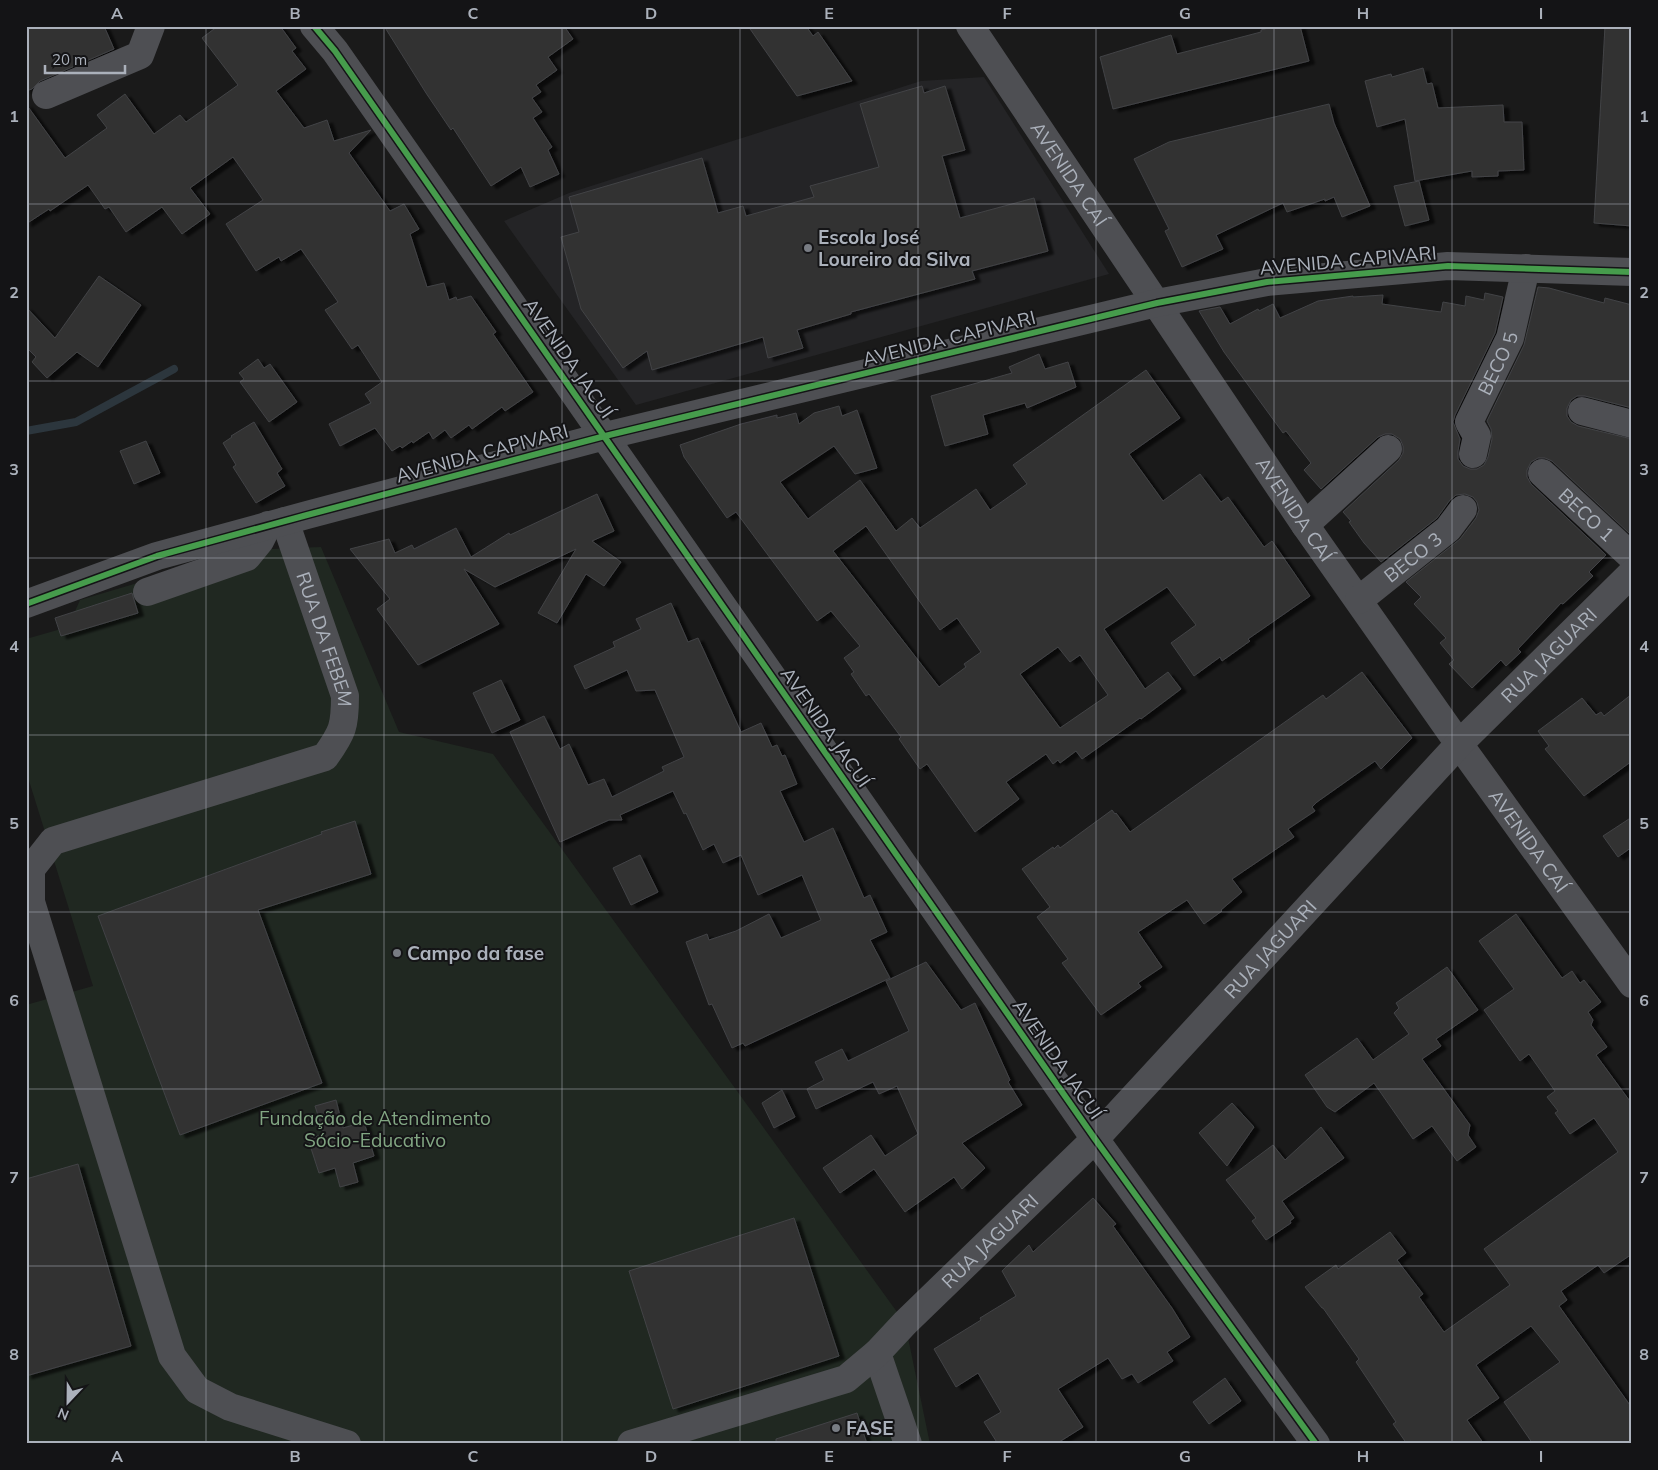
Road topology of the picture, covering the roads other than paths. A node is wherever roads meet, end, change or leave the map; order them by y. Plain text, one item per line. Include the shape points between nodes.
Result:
1 (151, 26) edge
2 (314, 26) edge
3 (970, 26) edge
4 (335, 38) edge
5 (46, 95) dead end
6 (1526, 268) junction
7 (1632, 272) edge
8 (1157, 303) junction
9 (1582, 411) dead end
10 (1632, 424) edge
11 (605, 436) junction
12 (1388, 449) dead end
13 (1473, 454) dead end
14 (1542, 473) dead end
15 (1464, 509) dead end
16 (277, 523) junction
17 (1305, 525) junction
18 (1632, 557) edge
19 (1632, 573) edge
20 (147, 592) dead end
21 (1359, 600) junction
22 (26, 604) edge
23 (1459, 744) junction
24 (1632, 984) edge
25 (1095, 1139) junction
26 (877, 1353) junction
27 (346, 1444) edge
28 (631, 1444) edge
29 (908, 1444) edge
30 (1316, 1444) edge

1 - 5 street via 140,55
2 - 4 street, AVENIDA JACUÍ
3 - 8 street, AVENIDA CAÍ
4 - 11 street, AVENIDA JACUÍ
6 - 7 street, AVENIDA CAPIVARI
6 - 8 street, AVENIDA CAPIVARI via 1448,266 1267,282
6 - 13 street, BECO 5 via 1510,338 1469,422 1477,436
8 - 11 street, AVENIDA CAPIVARI
8 - 17 street, AVENIDA CAÍ
9 - 10 street
11 - 16 street, AVENIDA CAPIVARI
11 - 25 street, AVENIDA JACUÍ
12 - 17 street
14 - 18 street, BECO 1
15 - 21 street, BECO 3 via 1448,528
16 - 20 street via 247,557
16 - 22 street, AVENIDA CAPIVARI via 157,556
16 - 27 street, RUA DA FEBEM via 345,696 345,721 338,738 325,757 53,841 31,869 30,902 172,1356 197,1390 230,1408
17 - 21 street, AVENIDA CAÍ
19 - 23 street, RUA JAGUARI
21 - 23 street, AVENIDA CAÍ
23 - 24 street, AVENIDA CAÍ
23 - 25 street, RUA JAGUARI
25 - 26 street, RUA JAGUARI
25 - 30 street, AVENIDA JACUÍ
26 - 28 street, RUA JAGUARI via 846,1379
26 - 29 street

